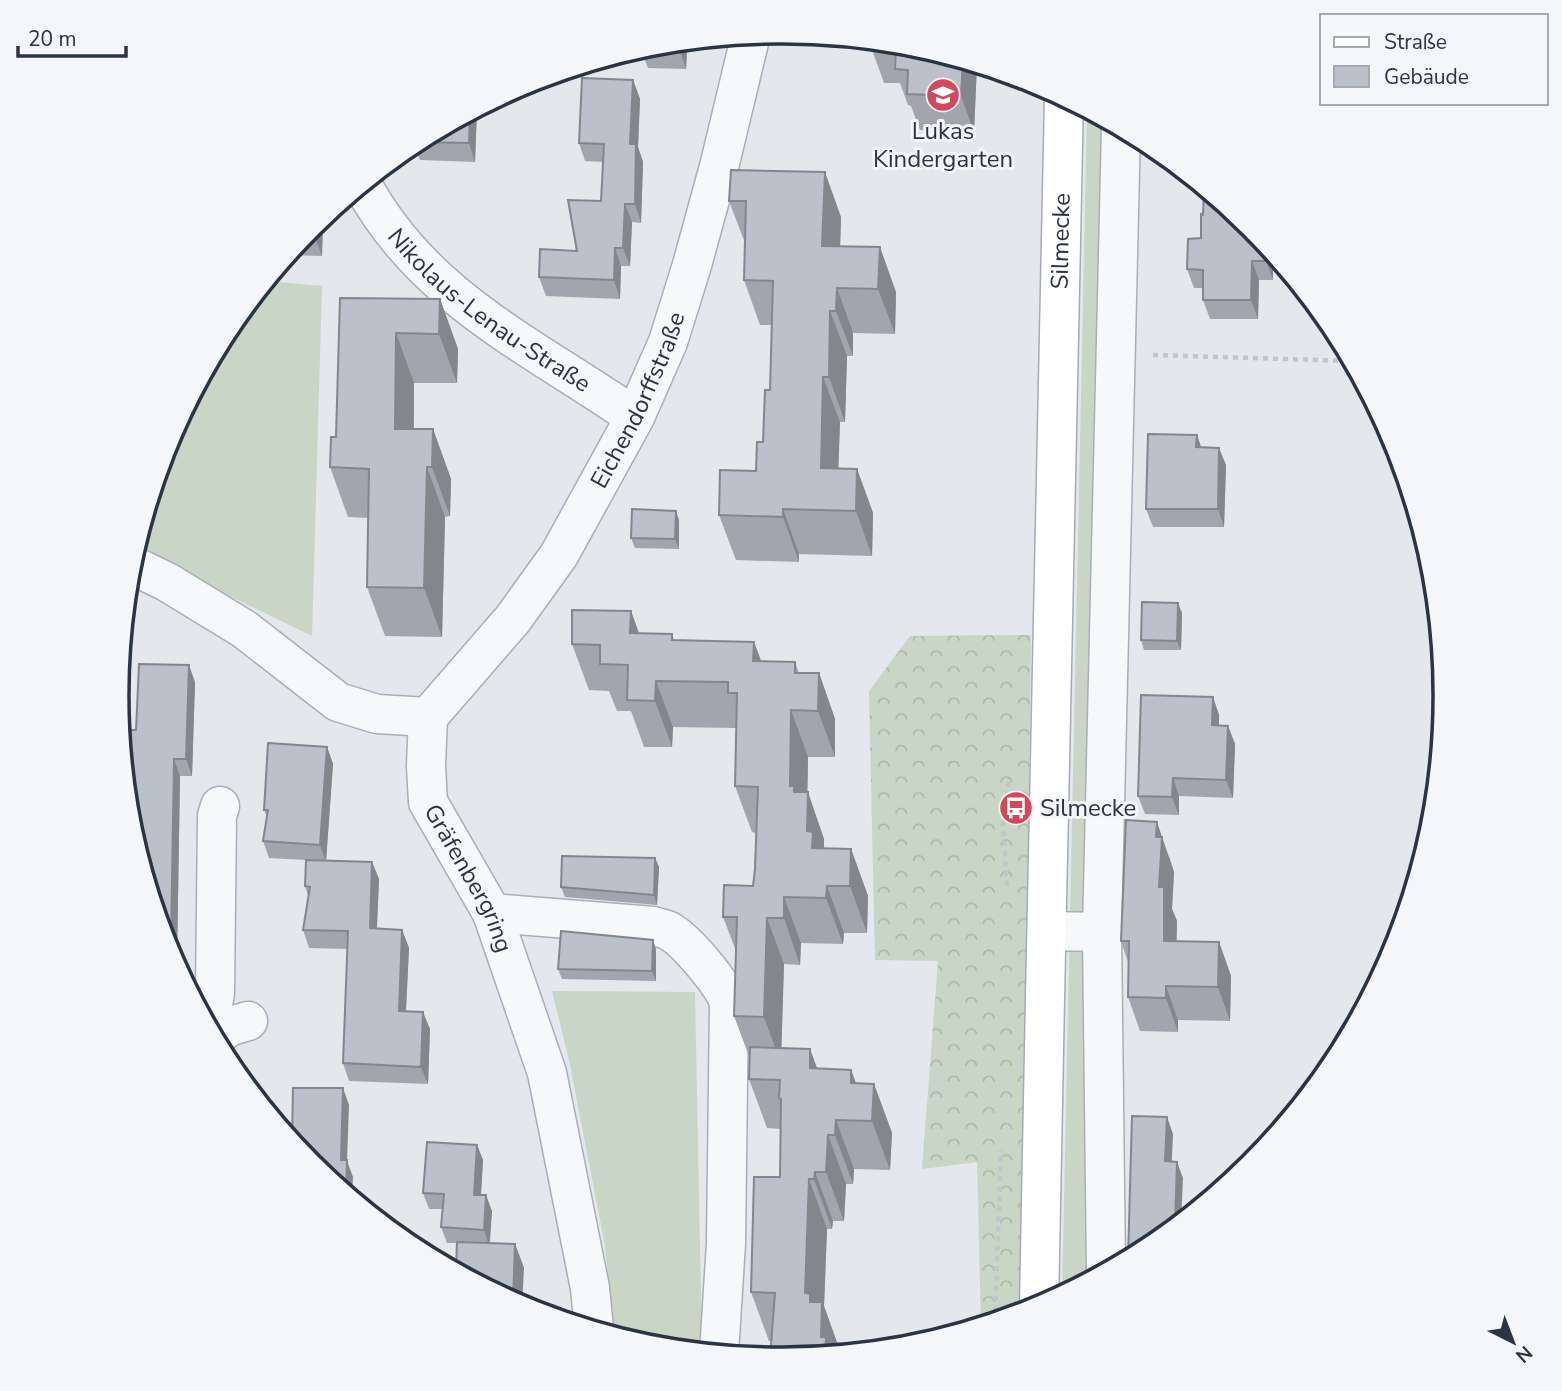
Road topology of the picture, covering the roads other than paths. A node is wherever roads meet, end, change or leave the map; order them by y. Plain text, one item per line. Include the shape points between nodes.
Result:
1 (748, 45) edge
2 (1064, 109) edge
3 (1121, 140) edge
4 (367, 192) edge
5 (635, 417) junction
6 (142, 570) edge
7 (428, 717) junction
8 (220, 806) dead end
9 (492, 913) junction
10 (1047, 931) junction
11 (1102, 932) junction
12 (212, 1012) edge
13 (1106, 1261) edge
14 (1039, 1294) edge
15 (593, 1319) edge
16 (720, 1344) edge

1 - 5 street, Eichendorffstraße via 696,252 668,342
2 - 10 main road, Silmecke
3 - 11 street
4 - 5 street, Nikolaus-Lenau-Straße via 379,215 428,273 525,348
5 - 7 street, Eichendorffstraße via 559,555 513,619
6 - 7 street via 244,629 338,702 377,714
7 - 9 street, Gräfenbergring via 428,802
8 - 12 street
9 - 15 street, Gräfenbergring via 547,1073
9 - 16 street via 670,931 726,992 726,1243
10 - 11 street
10 - 14 main road, Silmecke
11 - 13 street

